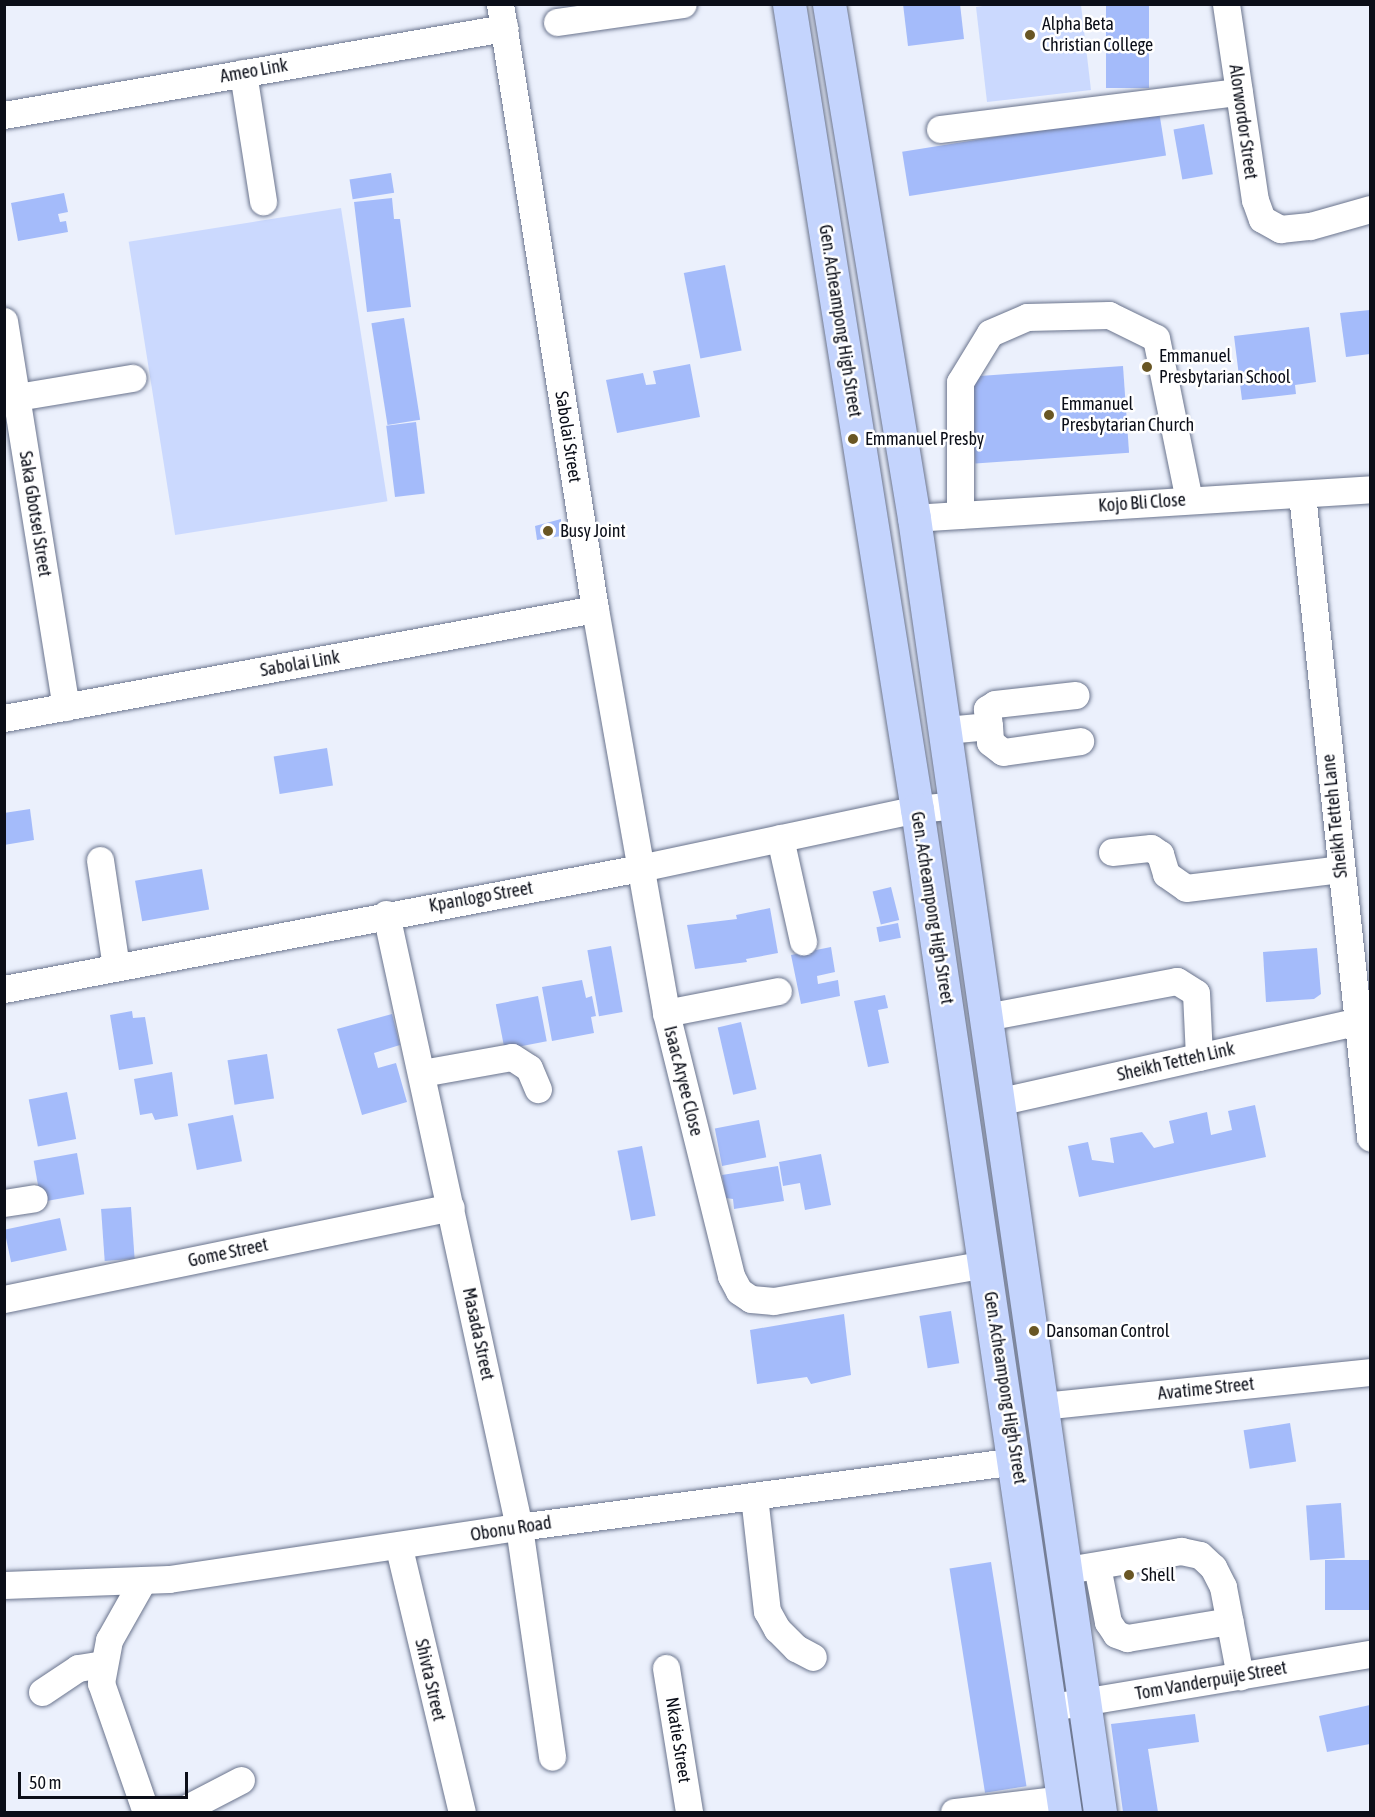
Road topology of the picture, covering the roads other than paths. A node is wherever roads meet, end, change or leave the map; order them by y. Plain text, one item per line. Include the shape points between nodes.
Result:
1 (683, 4) edge
2 (789, 4) edge
3 (829, 4) edge
4 (1226, 4) edge
5 (502, 16) edge
6 (557, 22) dead end
7 (243, 73) junction
8 (1239, 92) junction
9 (4, 115) edge
10 (940, 129) dead end
11 (263, 201) dead end
12 (1371, 208) edge
13 (4, 321) edge
14 (132, 378) dead end
15 (14, 411) edge
16 (1371, 489) edge
17 (1302, 494) junction
18 (1189, 500) junction
19 (960, 515) junction
20 (914, 518) junction
21 (594, 609) junction
22 (1075, 695) dead end
23 (66, 707) junction
24 (4, 718) edge
25 (989, 726) junction
26 (946, 730) junction
27 (1080, 741) dead end
28 (957, 805) junction
29 (917, 809) junction
30 (780, 838) junction
31 (1112, 852) dead end
32 (100, 860) dead end
33 (640, 868) junction
34 (1340, 869) junction
35 (386, 914) junction
36 (804, 941) dead end
37 (116, 967) junction
38 (4, 989) edge
39 (778, 991) dead end
40 (666, 1013) junction
41 (986, 1017) junction
42 (1356, 1022) junction
43 (1199, 1057) junction
44 (422, 1073) junction
45 (538, 1089) dead end
46 (997, 1102) junction
47 (1371, 1137) edge
48 (34, 1198) dead end
49 (4, 1203) edge
50 (451, 1207) junction
51 (986, 1264) junction
52 (4, 1299) edge
53 (1371, 1372) edge
54 (1042, 1406) junction
55 (1016, 1461) junction
56 (754, 1496) junction
57 (519, 1527) junction
58 (399, 1548) junction
59 (1082, 1568) junction
60 (143, 1580) junction
61 (4, 1586) edge
62 (1230, 1622) junction
63 (1371, 1654) edge
64 (813, 1658) dead end
65 (102, 1664) junction
66 (666, 1668) dead end
67 (1240, 1676) junction
68 (42, 1692) dead end
69 (1085, 1703) junction
70 (1052, 1706) junction
71 (552, 1757) dead end
72 (241, 1779) dead end
73 (1064, 1806) edge
74 (146, 1812) edge
75 (462, 1812) edge
76 (689, 1812) edge
77 (954, 1812) edge
78 (1100, 1812) edge

1 - 6 street
2 - 29 main road, Gen. Acheampong High Street
3 - 20 main road, Gen. Acheampong High Street
4 - 8 street, Alorwordor Street
5 - 7 street, Ameo Link
5 - 21 street, Sabolai Street
7 - 9 street, Ameo Link
7 - 11 street
8 - 10 street
8 - 12 street, Alorwordor Street via 1255,200 1262,219 1280,229 1310,226
13 - 15 street, Saka Gbotsei Street
14 - 15 street
15 - 23 street, Saka Gbotsei Street
16 - 17 street, Kojo Bli Close
17 - 18 street, Kojo Bli Close
17 - 34 street, Sheikh Tetteh Lane
18 - 19 street, Kojo Bli Close
18 - 19 street via 1156,338 1109,315 1027,317 990,333 960,382
19 - 20 street, Kojo Bli Close
20 - 26 main road, Gen. Acheampong High Street
21 - 23 street, Sabolai Link
21 - 33 street, Sabolai Street
22 - 25 street via 994,704 987,709
23 - 24 street, Sabolai Link
25 - 26 street
25 - 27 street via 990,742 1003,752
26 - 28 main road, Gen. Acheampong High Street
28 - 29 street, Kpanlogo Street
28 - 41 main road, Gen. Acheampong High Street
29 - 30 street, Kpanlogo Street
29 - 51 main road, Gen. Acheampong High Street
30 - 33 street, Kpanlogo Street
30 - 36 street
31 - 34 street via 1151,848 1160,854 1166,874 1186,888
32 - 37 street
33 - 35 street, Kpanlogo Street
33 - 40 street, Isaac Aryee Close
34 - 42 street, Sheikh Tetteh Lane
35 - 37 street, Kpanlogo Street
35 - 44 street, Masada Street
37 - 38 street, Kpanlogo Street
39 - 40 street
40 - 51 street, Isaac Aryee Close via 731,1276 739,1291 751,1299 774,1300
41 - 43 street via 1177,981 1196,993
41 - 46 main road, Gen. Acheampong High Street
42 - 43 street, Sheikh Tetteh Link
42 - 47 street, Sheikh Tetteh Lane
43 - 46 street, Sheikh Tetteh Link
44 - 45 street via 512,1058 529,1068
44 - 50 street, Masada Street
46 - 54 main road, Gen. Acheampong High Street
48 - 49 street
50 - 52 street, Gome Street
50 - 57 street, Masada Street
51 - 55 main road, Gen. Acheampong High Street
53 - 54 street, Avatime Street
54 - 59 main road, Gen. Acheampong High Street
55 - 56 street, Obonu Road
55 - 70 main road, Gen. Acheampong High Street
56 - 57 street, Obonu Road
56 - 64 street via 767,1611 777,1629
57 - 58 street, Obonu Road
57 - 71 street, Masada Street
58 - 60 street, Obonu Road
58 - 75 street, Shivta Street
59 - 62 street via 1116,1634 1127,1638
59 - 62 street via 1181,1551 1200,1555 1213,1566 1223,1587
59 - 69 main road, Gen. Acheampong High Street
60 - 61 street, Obonu Road
60 - 65 street via 109,1640
62 - 67 street
63 - 67 street, Tom Vanderpuije Street
65 - 68 street via 78,1668
65 - 74 street via 104,1697
66 - 76 street, Nkatie Street
67 - 69 street, Tom Vanderpuije Street
69 - 70 street, Tom Vanderpuije Street
69 - 78 main road, Gen. Acheampong High Street
70 - 73 main road, Gen. Acheampong High Street
72 - 74 street via 185,1809
73 - 77 street

